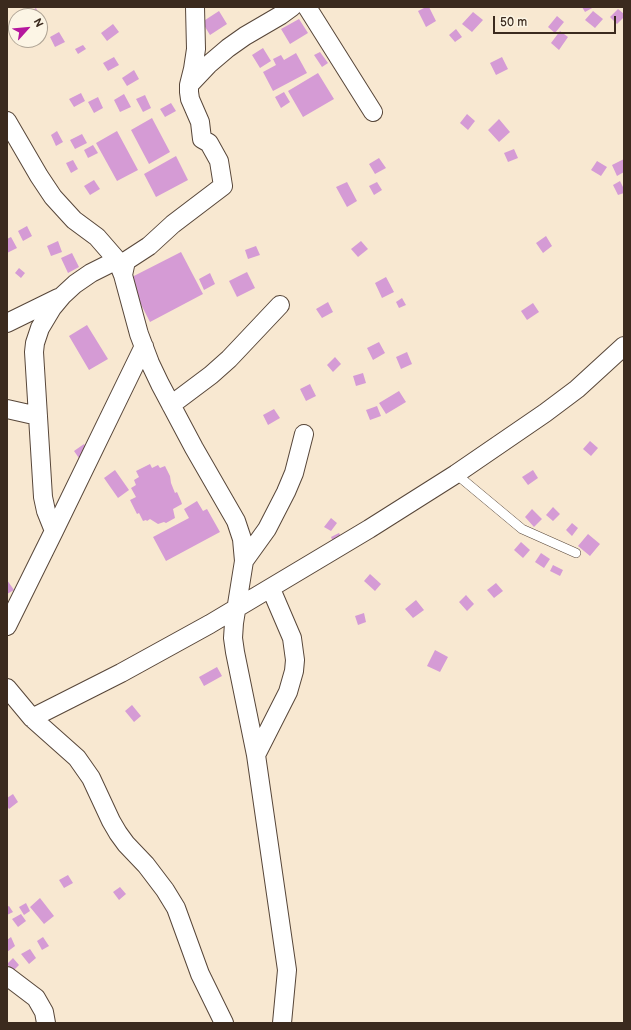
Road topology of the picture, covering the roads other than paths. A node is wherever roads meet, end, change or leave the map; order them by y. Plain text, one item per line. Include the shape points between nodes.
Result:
1 (195, 7) edge
2 (292, 7) edge
3 (307, 7) edge
4 (189, 85) junction
5 (373, 112) dead end
6 (7, 121) edge
7 (120, 267) junction
8 (62, 296) junction
9 (280, 305) dead end
10 (7, 323) edge
11 (144, 346) junction
12 (624, 346) edge
13 (170, 405) junction
14 (7, 408) edge
15 (38, 416) junction
16 (304, 434) dead end
17 (456, 474) junction
18 (54, 531) junction
19 (576, 553) dead end
20 (244, 561) junction
21 (271, 588) junction
22 (237, 609) junction
23 (7, 626) edge
24 (7, 688) edge
25 (32, 718) junction
26 (256, 756) junction
27 (7, 976) edge
28 (46, 1023) edge
29 (224, 1023) edge
30 (282, 1023) edge

1 - 4 street via 196,49
2 - 4 street via 228,48
3 - 5 street
4 - 7 street via 190,99 200,122 202,139 220,161 223,186
6 - 7 street via 53,197 74,220 101,241
7 - 8 street via 91,274
7 - 11 street
8 - 10 street
8 - 15 street via 40,328 35,343
9 - 13 street via 229,359
11 - 13 street
11 - 18 street
12 - 17 street via 577,389
13 - 20 street via 236,521 242,539
14 - 15 street
15 - 18 street via 43,497
16 - 20 street via 286,492 267,529
17 - 19 lane via 522,529
17 - 21 street
18 - 23 street
20 - 22 street
21 - 22 street
21 - 26 street via 292,638 295,654 294,671 288,692
22 - 25 street via 121,673
22 - 26 street via 234,623 235,652
24 - 25 street
25 - 29 street via 77,758 91,778 118,833 165,890 176,908 200,974
26 - 30 street via 287,970
27 - 28 street via 36,998 44,1012

